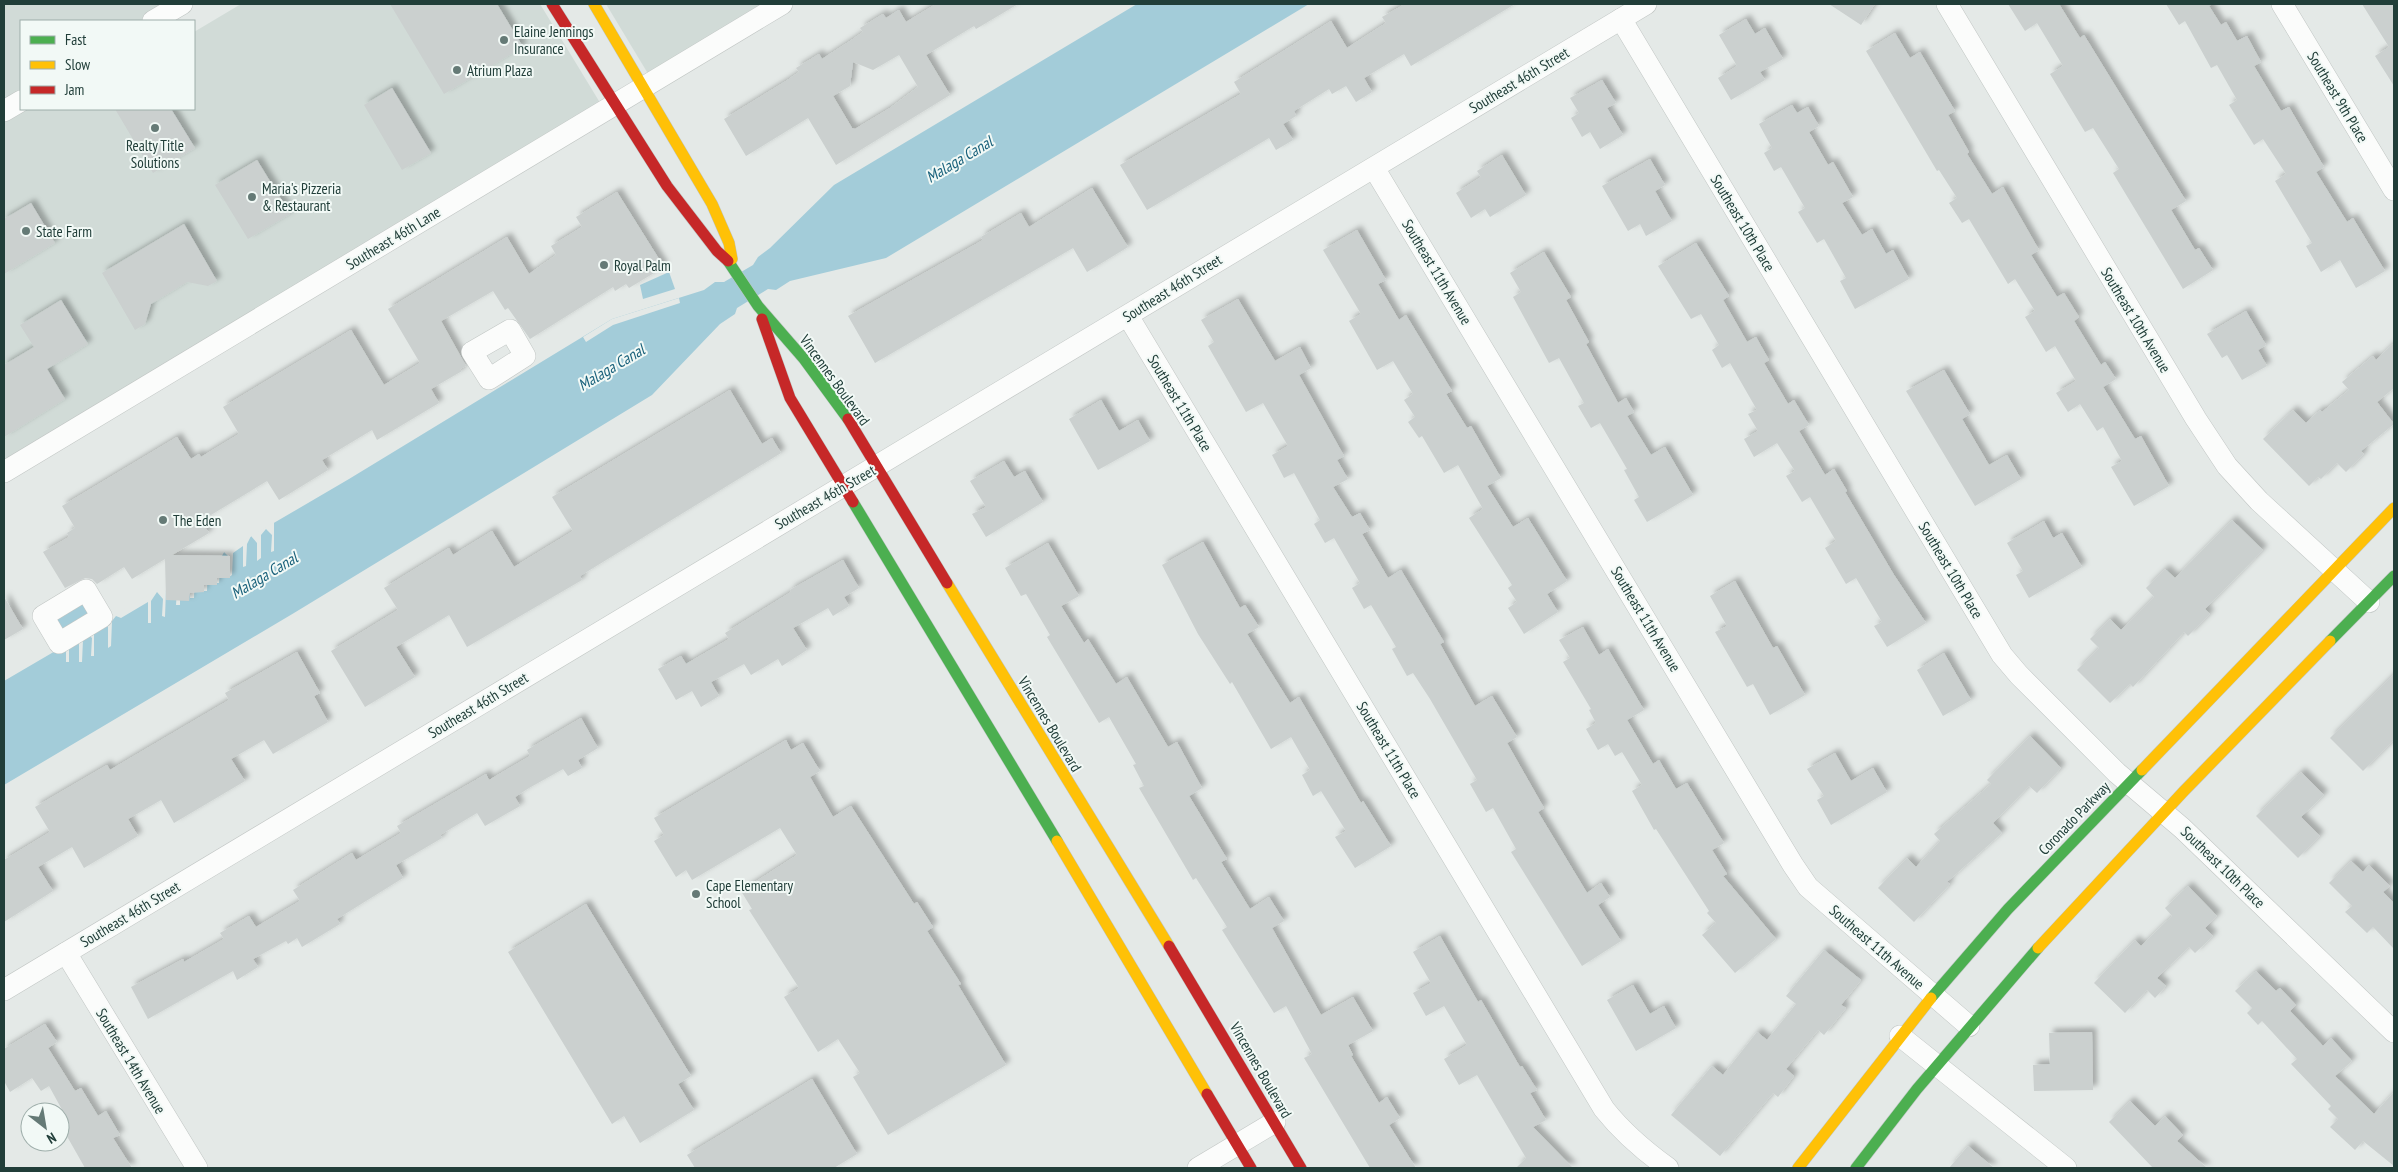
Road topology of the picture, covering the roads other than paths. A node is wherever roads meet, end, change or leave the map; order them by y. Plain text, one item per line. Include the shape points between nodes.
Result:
1 (182, 4) edge
2 (552, 4) edge
3 (594, 4) edge
4 (782, 4) edge
5 (1646, 4) edge
6 (1947, 4) edge
7 (2282, 4) edge
8 (1621, 19) junction
9 (155, 20) edge
10 (643, 87) junction
11 (20, 102) edge
12 (614, 105) junction
13 (4, 111) edge
14 (1374, 168) junction
15 (2394, 190) edge
16 (733, 266) junction
17 (758, 306) junction
18 (1128, 316) junction
19 (876, 468) junction
20 (4, 472) edge
21 (843, 487) junction
22 (2394, 508) edge
23 (2335, 570) junction
24 (2394, 576) edge
25 (2369, 602) junction
26 (2128, 783) junction
27 (2165, 814) junction
28 (66, 953) junction
29 (4, 990) edge
30 (1932, 996) junction
31 (1969, 1026) junction
32 (2394, 1032) edge
33 (1900, 1036) junction
34 (1938, 1064) junction
35 (1275, 1122) junction
36 (1237, 1145) junction
37 (197, 1168) edge
38 (1198, 1168) edge
39 (1251, 1168) edge
40 (1301, 1168) edge
41 (1668, 1168) edge
42 (1798, 1168) edge
43 (1856, 1168) edge
44 (2066, 1168) edge

1 - 9 street
2 - 12 street, Vincennes Boulevard
3 - 10 street, Vincennes Boulevard
4 - 10 street, Southeast 46th Lane
5 - 8 street, Southeast 46th Street
6 - 23 street, Southeast 10th Avenue via 2227,466
7 - 15 street, Southeast 9th Place
8 - 14 street, Southeast 46th Street
8 - 26 street, Southeast 10th Place via 2002,655 2062,720
10 - 12 street, Southeast 46th Lane
10 - 16 street, Vincennes Boulevard via 712,204 729,243
11 - 13 street
12 - 16 street, Vincennes Boulevard via 682,206
12 - 20 street, Southeast 46th Lane
14 - 18 street, Southeast 46th Street via 1271,227
14 - 30 street, Southeast 11th Avenue via 1793,865 1808,887
16 - 17 street, Vincennes Boulevard
17 - 19 street, Vincennes Boulevard via 842,410
17 - 21 street, Vincennes Boulevard via 790,398
18 - 19 street, Southeast 46th Street
18 - 41 street, Southeast 11th Place via 1604,1109 1619,1129
19 - 21 street, Southeast 46th Street
19 - 35 street, Vincennes Boulevard
21 - 28 street, Southeast 46th Street
21 - 36 street, Vincennes Boulevard via 964,683
22 - 23 street, Coronado Parkway
23 - 25 street, Southeast 10th Avenue
23 - 26 street, Coronado Parkway
24 - 25 street
25 - 27 street
26 - 27 street, Southeast 10th Place
26 - 30 street, Coronado Parkway via 2008,909
27 - 31 street via 2057,927
27 - 32 street, Southeast 10th Place
28 - 29 street, Southeast 46th Street
28 - 37 street, Southeast 14th Avenue
30 - 31 street, Southeast 11th Avenue
30 - 33 street, Coronado Parkway
31 - 34 street
33 - 34 street
33 - 42 street, Coronado Parkway
34 - 43 street
34 - 44 street
35 - 36 street
35 - 40 street, Vincennes Boulevard
36 - 38 street
36 - 39 street, Vincennes Boulevard

